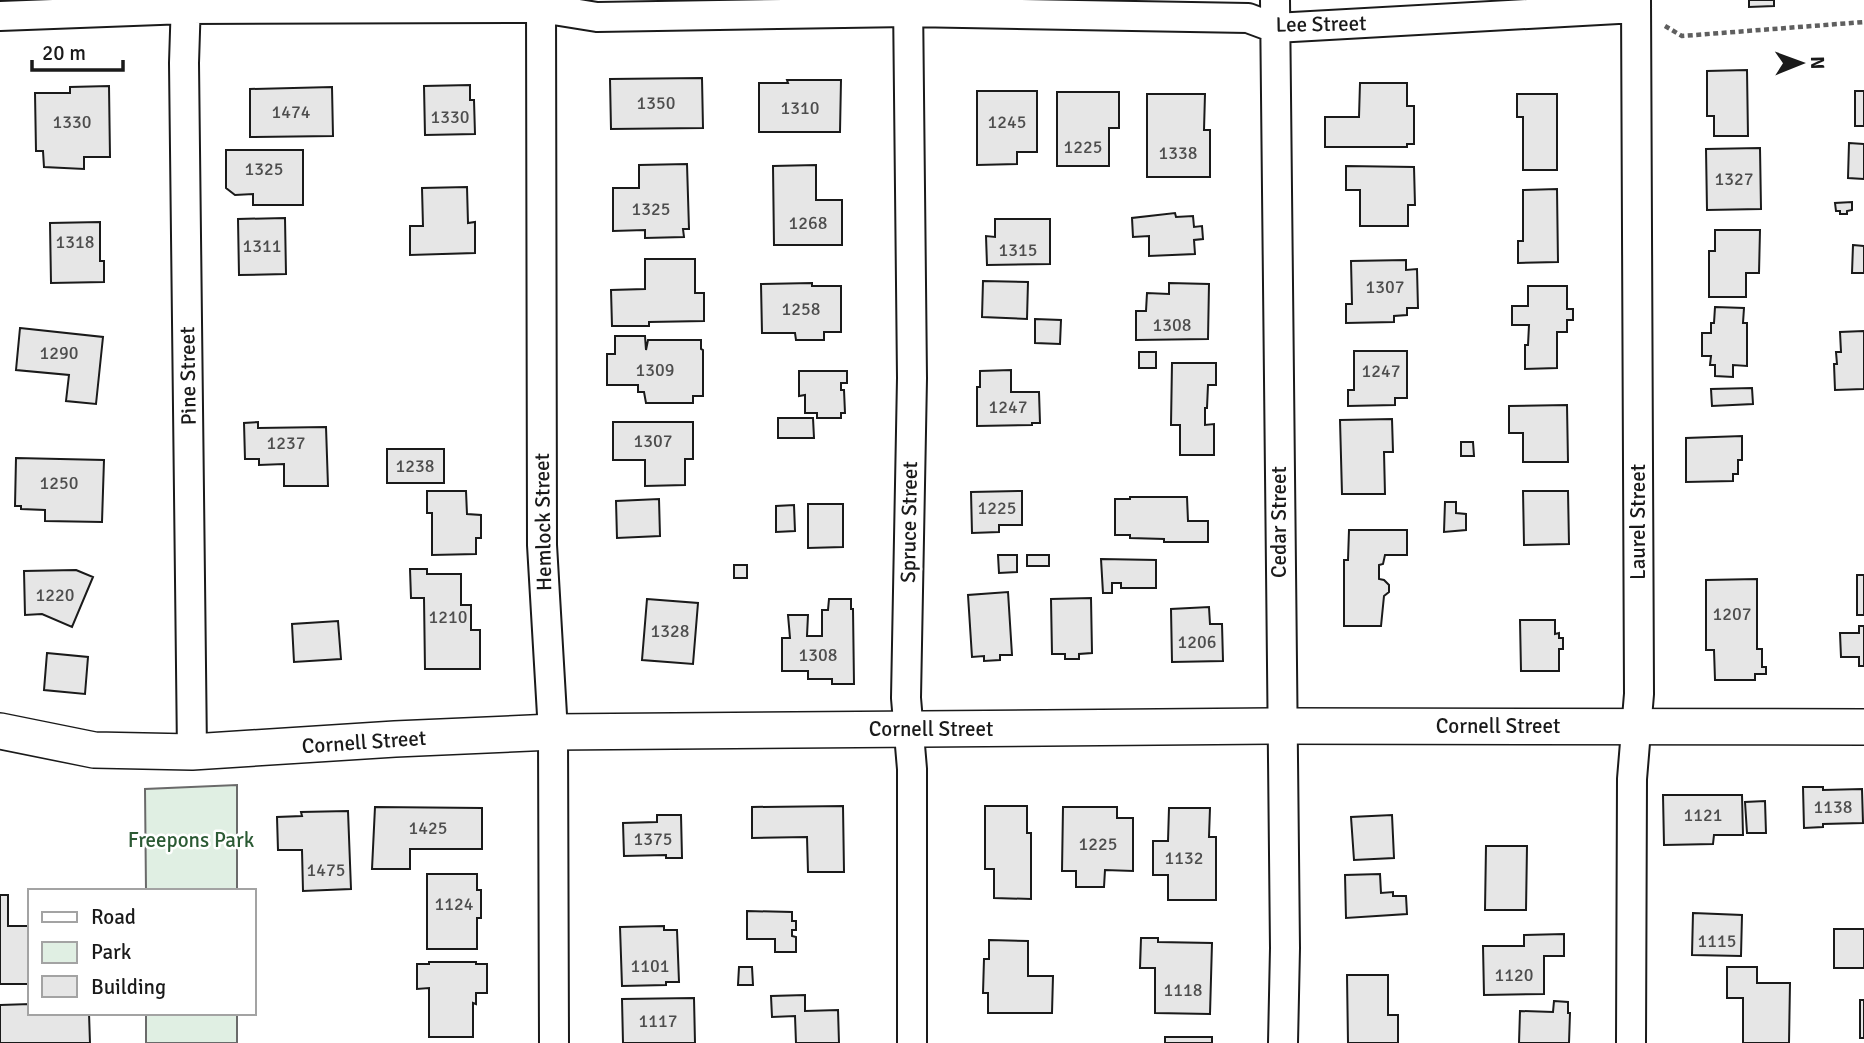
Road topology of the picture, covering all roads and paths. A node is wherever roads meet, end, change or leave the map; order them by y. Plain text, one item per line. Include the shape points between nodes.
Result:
1 (1275, 0) edge
2 (541, 4) edge
3 (1636, 4) edge
4 (186, 5) edge
5 (908, 6) edge
6 (0, 16) edge
7 (1864, 22) edge
8 (1275, 29) junction
9 (1281, 726) junction
10 (1864, 727) edge
11 (1636, 728) junction
12 (908, 729) junction
13 (0, 731) edge
14 (553, 732) junction
15 (192, 752) junction
16 (554, 1043) edge
17 (912, 1043) edge
18 (1283, 1043) edge
19 (1631, 1043) edge

1 - 8 street, Cedar Street
2 - 4 street, Lee Street
2 - 5 street, Lee Street via 597,17
2 - 14 street, Hemlock Street via 542,545
3 - 7 path via 1682,36
3 - 8 street, Lee Street
3 - 11 street, Laurel Street
4 - 6 street, Lee Street
4 - 15 street, Pine Street
5 - 8 street, Lee Street via 1248,18
5 - 12 street, Spruce Street via 912,377
8 - 9 street, Cedar Street
9 - 11 street, Cornell Street
9 - 12 street, Cornell Street
9 - 18 street, Cedar Street
10 - 11 street, Cornell Street
11 - 19 street, Laurel Street
12 - 14 street, Cornell Street
12 - 17 street, Spruce Street
13 - 15 street, Cornell Street via 94,750
14 - 15 street, Cornell Street
14 - 16 street, Hemlock Street

